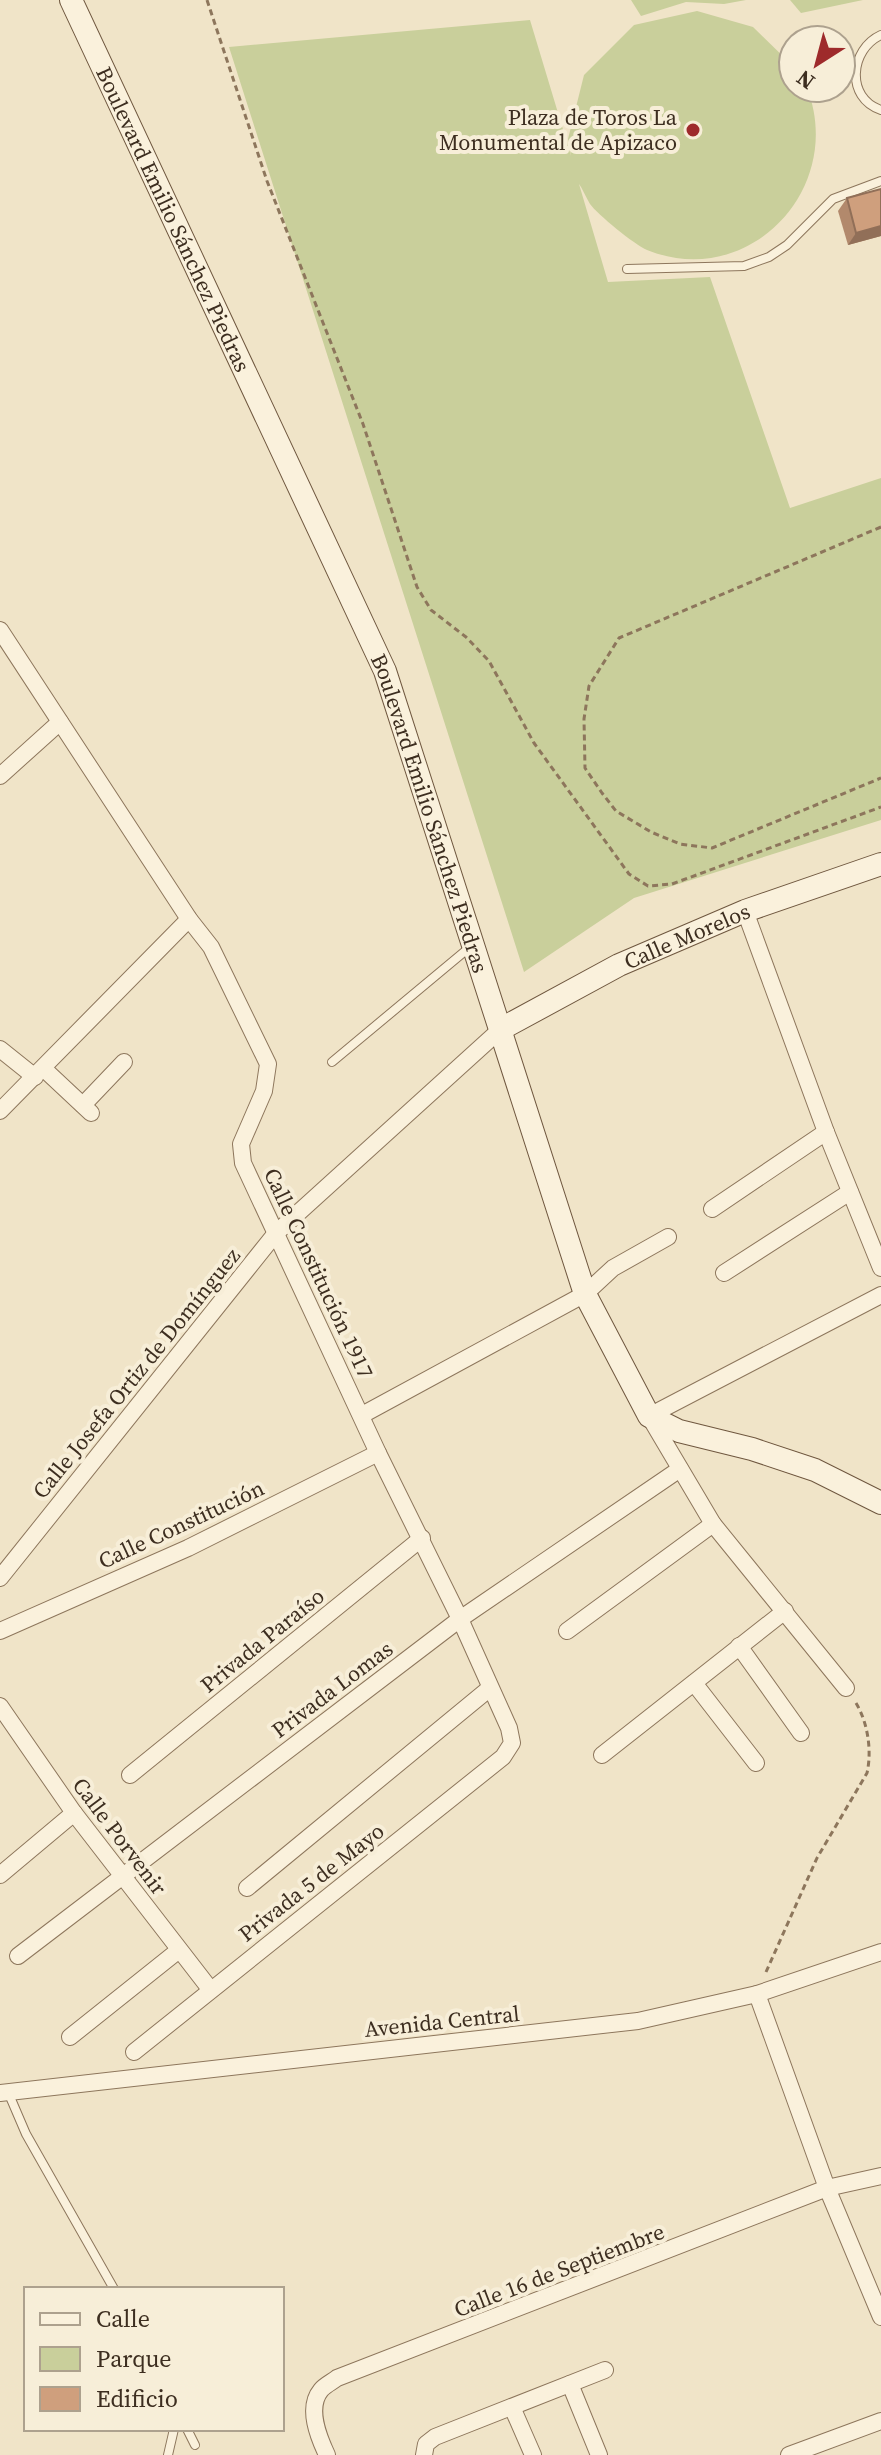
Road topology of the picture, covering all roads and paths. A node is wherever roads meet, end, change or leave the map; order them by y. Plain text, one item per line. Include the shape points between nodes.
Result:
1 (71, 0) edge
2 (207, 0) edge
3 (881, 35) edge
4 (881, 110) edge
5 (881, 181) edge
6 (627, 269) dead end
7 (881, 527) edge
8 (0, 630) edge
9 (60, 722) junction
10 (0, 776) edge
11 (881, 778) edge
12 (881, 807) edge
13 (881, 864) edge
14 (745, 911) junction
15 (189, 919) junction
16 (474, 944) junction
17 (501, 1029) junction
18 (0, 1049) edge
19 (124, 1062) dead end
20 (332, 1062) dead end
21 (39, 1073) junction
22 (0, 1111) edge
23 (826, 1132) junction
24 (850, 1192) junction
25 (712, 1209) dead end
26 (276, 1233) junction
27 (668, 1237) dead end
28 (881, 1267) edge
29 (724, 1273) dead end
30 (585, 1294) junction
31 (881, 1295) edge
32 (362, 1415) junction
33 (649, 1416) junction
34 (378, 1453) junction
35 (680, 1469) junction
36 (881, 1503) edge
37 (713, 1524) junction
38 (422, 1538) junction
39 (0, 1578) edge
40 (785, 1611) junction
41 (460, 1619) junction
42 (0, 1631) edge
43 (567, 1631) dead end
44 (739, 1646) junction
45 (694, 1683) junction
46 (490, 1688) junction
47 (846, 1688) joint
48 (0, 1706) edge
49 (801, 1733) dead end
50 (512, 1743) joint
51 (602, 1755) dead end
52 (756, 1763) dead end
53 (130, 1775) dead end
54 (74, 1813) junction
55 (0, 1875) edge
56 (122, 1877) junction
57 (247, 1888) dead end
58 (179, 1950) junction
59 (881, 1952) edge
60 (18, 1956) dead end
61 (210, 1989) junction
62 (757, 1994) junction
63 (70, 2037) dead end
64 (134, 2052) dead end
65 (4, 2092) edge
66 (881, 2176) edge
67 (827, 2188) junction
68 (113, 2287) edge
69 (881, 2317) edge
70 (605, 2370) dead end
71 (570, 2384) junction
72 (512, 2407) junction
73 (881, 2421) edge
74 (174, 2431) edge
75 (188, 2431) edge
76 (195, 2445) dead end
77 (425, 2450) edge
78 (168, 2455) edge
79 (327, 2455) edge
80 (533, 2455) edge
81 (599, 2455) edge
82 (789, 2455) edge

1 - 16 main road, Boulevard Emilio Sánchez Piedras via 385,671
2 - 12 path via 267,181 363,424 417,587 431,610 489,661 534,743 629,874 648,886 672,884
3 - 4 lane via 861,50 854,70 859,91
5 - 6 lane via 833,199 787,245 744,266
7 - 11 path via 619,638 589,686 584,731 585,768 616,811 680,844 712,848
8 - 9 street, Calle Constitución 1917
9 - 10 street
9 - 15 street, Calle Constitución 1917
13 - 14 main road, Calle Morelos
14 - 17 main road, Calle Morelos via 619,965
14 - 23 street
15 - 21 street
15 - 26 street, Calle Constitución 1917 via 211,947 268,1064 264,1091 241,1144 243,1163
16 - 17 main road, Boulevard Emilio Sánchez Piedras
16 - 20 lane
17 - 26 street, Calle Josefa Ortiz de Domínguez
17 - 30 main road, Boulevard Emilio Sánchez Piedras
18 - 21 street
19 - 21 street via 87,1109
21 - 22 street
23 - 24 street
23 - 25 street
24 - 28 street
24 - 29 street
26 - 32 street, Calle Constitución 1917
26 - 39 street, Calle Josefa Ortiz de Domínguez
27 - 30 street via 613,1268
30 - 32 street
30 - 33 main road, Boulevard Emilio Sánchez Piedras
31 - 33 street
32 - 34 street, Calle Constitución 1917
33 - 35 street
33 - 36 main road via 679,1431 815,1470
34 - 38 street, Calle Constitución 1917
34 - 42 street, Calle Constitución via 188,1548
35 - 37 street
35 - 41 street, Privada Lomas
37 - 40 street
37 - 43 street
38 - 41 street, Calle Constitución 1917
38 - 53 street, Privada Paraíso
40 - 44 street
40 - 47 street
41 - 46 street, Calle Constitución 1917
41 - 56 street, Privada Lomas
44 - 45 street
44 - 49 street
45 - 51 street
45 - 52 street
46 - 50 street, Calle Constitución 1917
46 - 57 street
47 - 62 path via 863,1714 870,1758 867,1773 817,1858
48 - 54 street, Calle Porvenir
50 - 61 street, Privada 5 de Mayo via 503,1757
54 - 55 street
54 - 56 street, Calle Porvenir
56 - 58 street, Calle Porvenir
56 - 60 street, Privada Lomas
58 - 61 street, Calle Porvenir
58 - 63 street
59 - 62 street, Avenida Central
61 - 64 street, Privada 5 de Mayo
62 - 65 street, Avenida Central via 638,2021
62 - 67 street
65 - 68 lane
66 - 67 street, Calle 16 de Septiembre
67 - 69 street
67 - 79 street, Calle 16 de Septiembre via 337,2378 315,2400 317,2428
70 - 71 street
71 - 72 street
71 - 81 street
72 - 77 street via 435,2437
72 - 80 street
73 - 82 street
74 - 78 lane
75 - 76 lane

